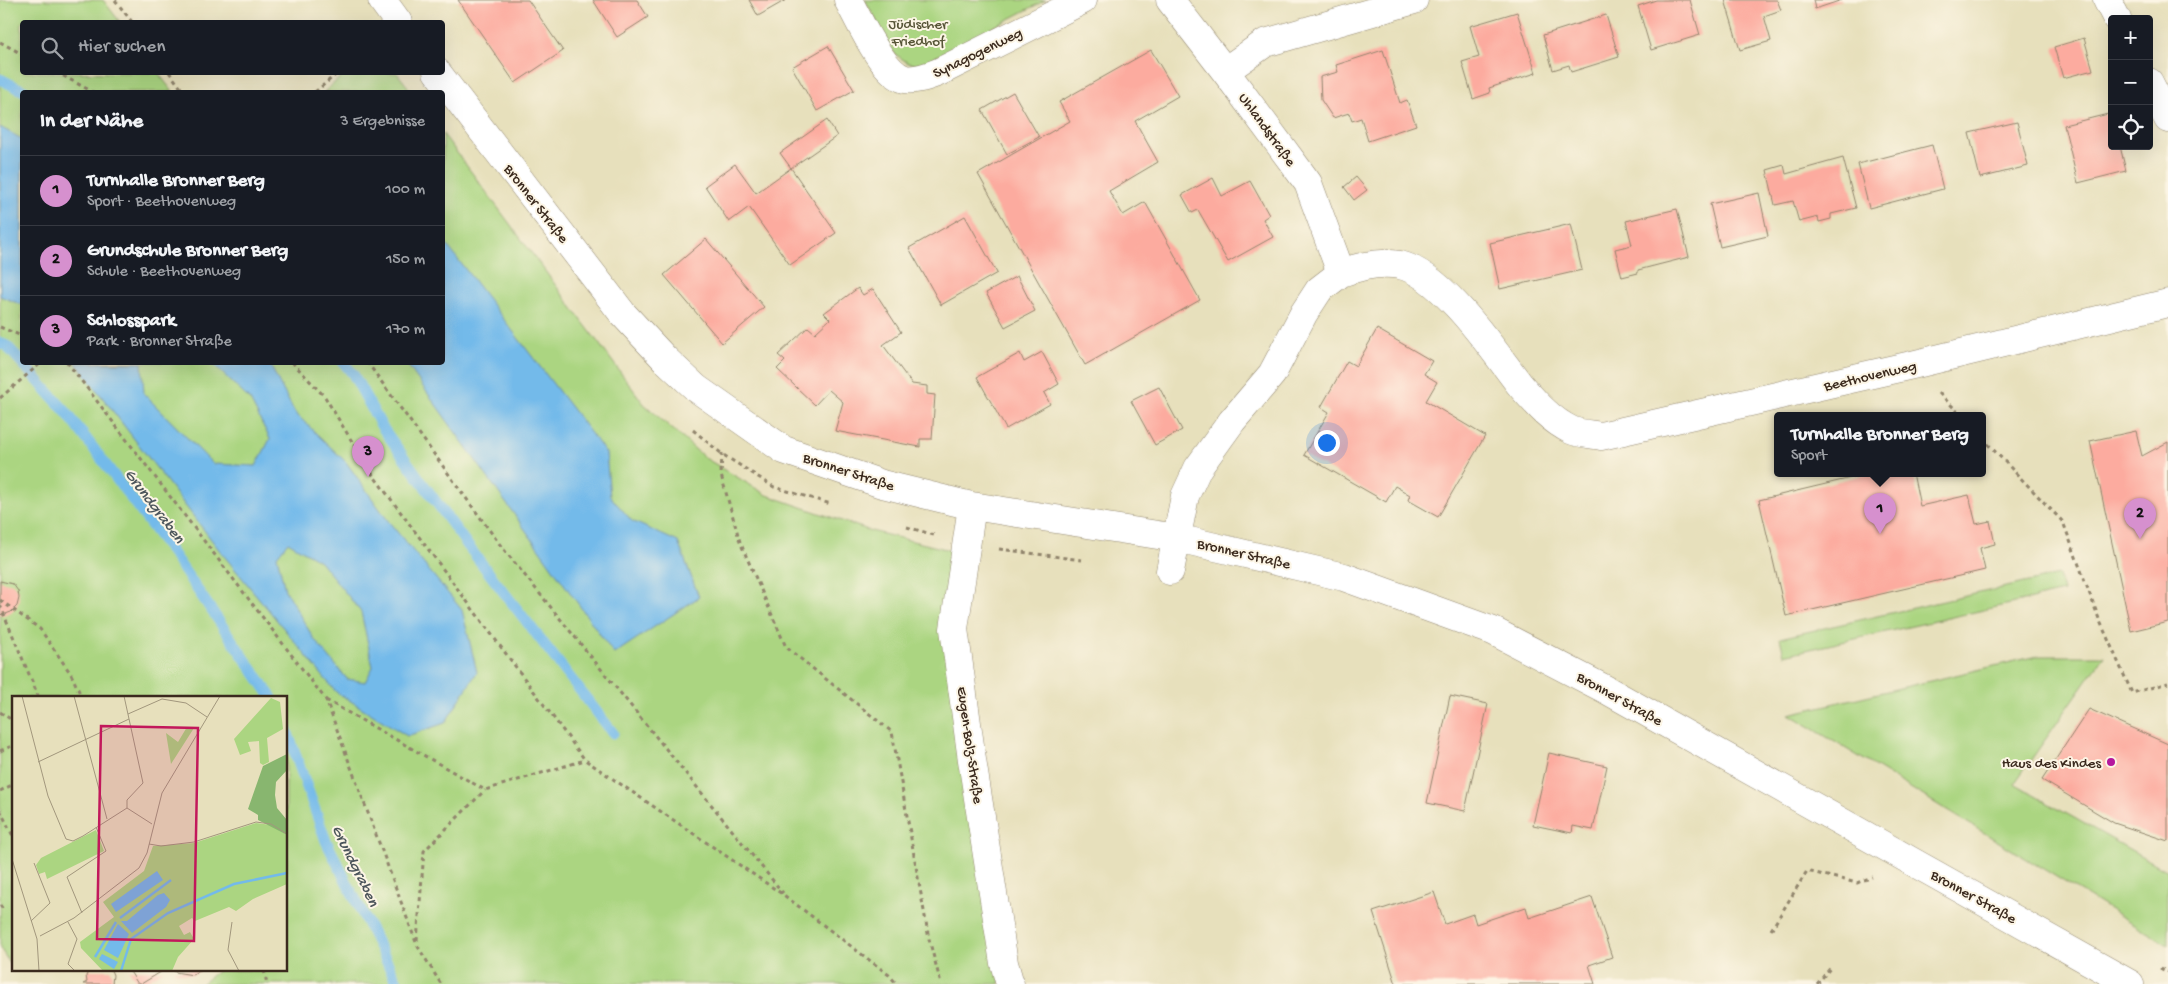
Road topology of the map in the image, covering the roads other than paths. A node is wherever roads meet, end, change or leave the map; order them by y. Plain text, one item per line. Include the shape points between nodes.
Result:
1 (382, 0) edge
2 (848, 0) edge
3 (1082, 0) edge
4 (1170, 0) edge
5 (1414, 0) edge
6 (2107, 0) edge
7 (2115, 15) edge
8 (397, 20) edge
9 (1225, 71) junction
10 (439, 75) edge
11 (2153, 90) edge
12 (2168, 119) edge
13 (1341, 273) junction
14 (2168, 303) edge
15 (972, 506) junction
16 (1177, 538) junction
17 (1170, 571) dead end
18 (1010, 984) edge
19 (2130, 984) edge

1 - 8 street
2 - 3 street, Synagogenweg via 882,60 905,79 939,72
4 - 9 street, Uhlandstraße
5 - 9 street via 1265,43
6 - 7 street
9 - 13 street, Uhlandstraße via 1308,183
10 - 15 street, Bronner Straße via 623,314 696,388 784,450 882,484
11 - 12 street
13 - 14 street, Beethovenweg via 1383,263 1419,272 1436,284 1467,318 1540,409 1571,430 1601,436
13 - 16 street via 1319,290 1272,374 1198,468 1185,496
15 - 16 street, Bronner Straße
15 - 18 street, Eugen-Bolz-Straße via 954,629 972,760
16 - 17 street
16 - 19 street, Bronner Straße via 1344,577 1493,630 1605,689

